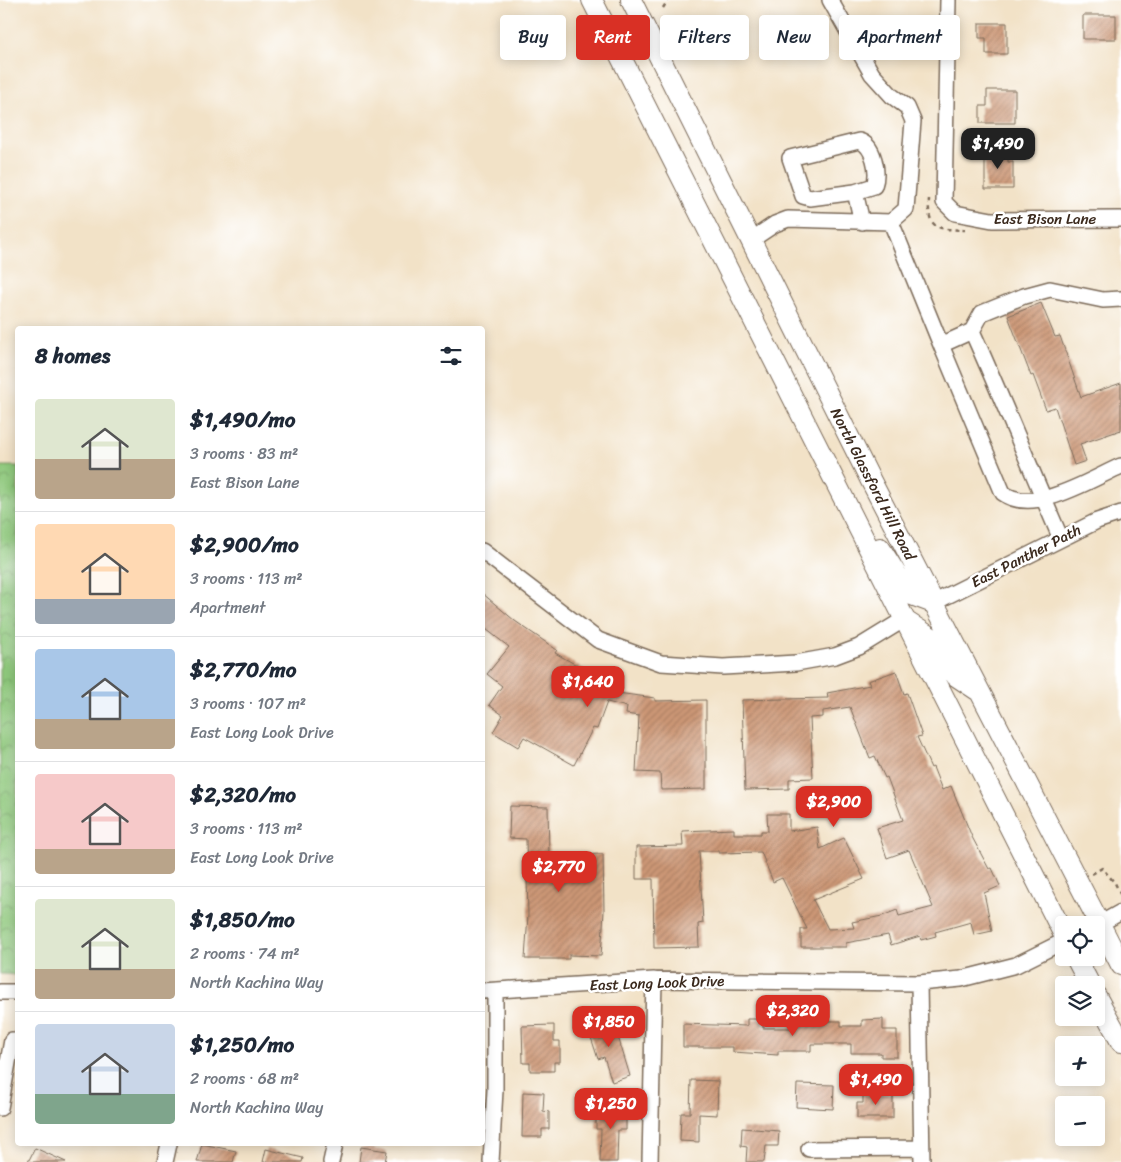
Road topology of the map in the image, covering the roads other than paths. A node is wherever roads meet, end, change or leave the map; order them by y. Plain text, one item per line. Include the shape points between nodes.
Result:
1 (592, 0) edge
2 (631, 0) edge
3 (830, 0) edge
4 (948, 0) edge
5 (855, 192) junction
6 (1121, 219) edge
7 (862, 222) junction
8 (891, 222) junction
9 (751, 240) junction
10 (1121, 299) edge
11 (972, 331) junction
12 (941, 344) junction
13 (1121, 466) edge
14 (1045, 500) junction
15 (1121, 513) edge
16 (857, 527) junction
17 (1061, 539) junction
18 (485, 553) edge
19 (933, 604) junction
20 (904, 620) junction
21 (979, 691) junction
22 (1121, 912) edge
23 (1094, 916) edge
24 (1055, 917) edge
25 (1105, 921) edge
26 (1105, 937) edge
27 (1055, 946) edge
28 (1121, 965) edge
29 (654, 980) junction
30 (919, 983) junction
31 (488, 991) edge
32 (0, 992) edge
33 (15, 992) edge
34 (1105, 1013) edge
35 (12, 1040) dead end
36 (1121, 1042) edge
37 (0, 1108) edge
38 (169, 1146) edge
39 (335, 1146) edge
40 (809, 1149) dead end
41 (922, 1155) edge
42 (165, 1162) edge
43 (332, 1162) edge
44 (491, 1162) edge
45 (650, 1162) edge

1 - 16 main road
2 - 9 main road, North Glassford Hill Road
3 - 8 street via 872,74 907,107 912,121 906,209
4 - 6 street, East Bison Lane via 944,202 955,213 992,220
5 - 5 street via 874,186 877,176 869,147 864,142 790,158 803,196 810,198
5 - 7 street
7 - 8 street
7 - 9 street via 788,219 774,224
8 - 12 street
9 - 19 main road, North Glassford Hill Road
10 - 11 street via 1103,300 1050,289 982,313
11 - 12 street
11 - 14 street
12 - 14 street via 1003,493 1021,500
13 - 14 street
14 - 17 street
15 - 17 street, East Panther Path
16 - 19 main road via 880,547 909,594
16 - 20 main road
17 - 19 street, East Panther Path
18 - 20 street via 598,640 661,663 723,667 796,664 859,647
19 - 21 main road, North Glassford Hill Road
20 - 21 main road via 932,638 956,676
20 - 24 main road
21 - 23 main road, North Glassford Hill Road
22 - 25 street
26 - 28 main road, North Glassford Hill Road
27 - 30 street, East Long Look Drive via 1016,965 961,978
29 - 30 street, East Long Look Drive
29 - 31 street, East Long Look Drive
29 - 45 street
30 - 41 street
31 - 44 street via 495,1090
32 - 33 street
34 - 36 main road
35 - 37 street
38 - 42 street
39 - 43 street
40 - 41 street

